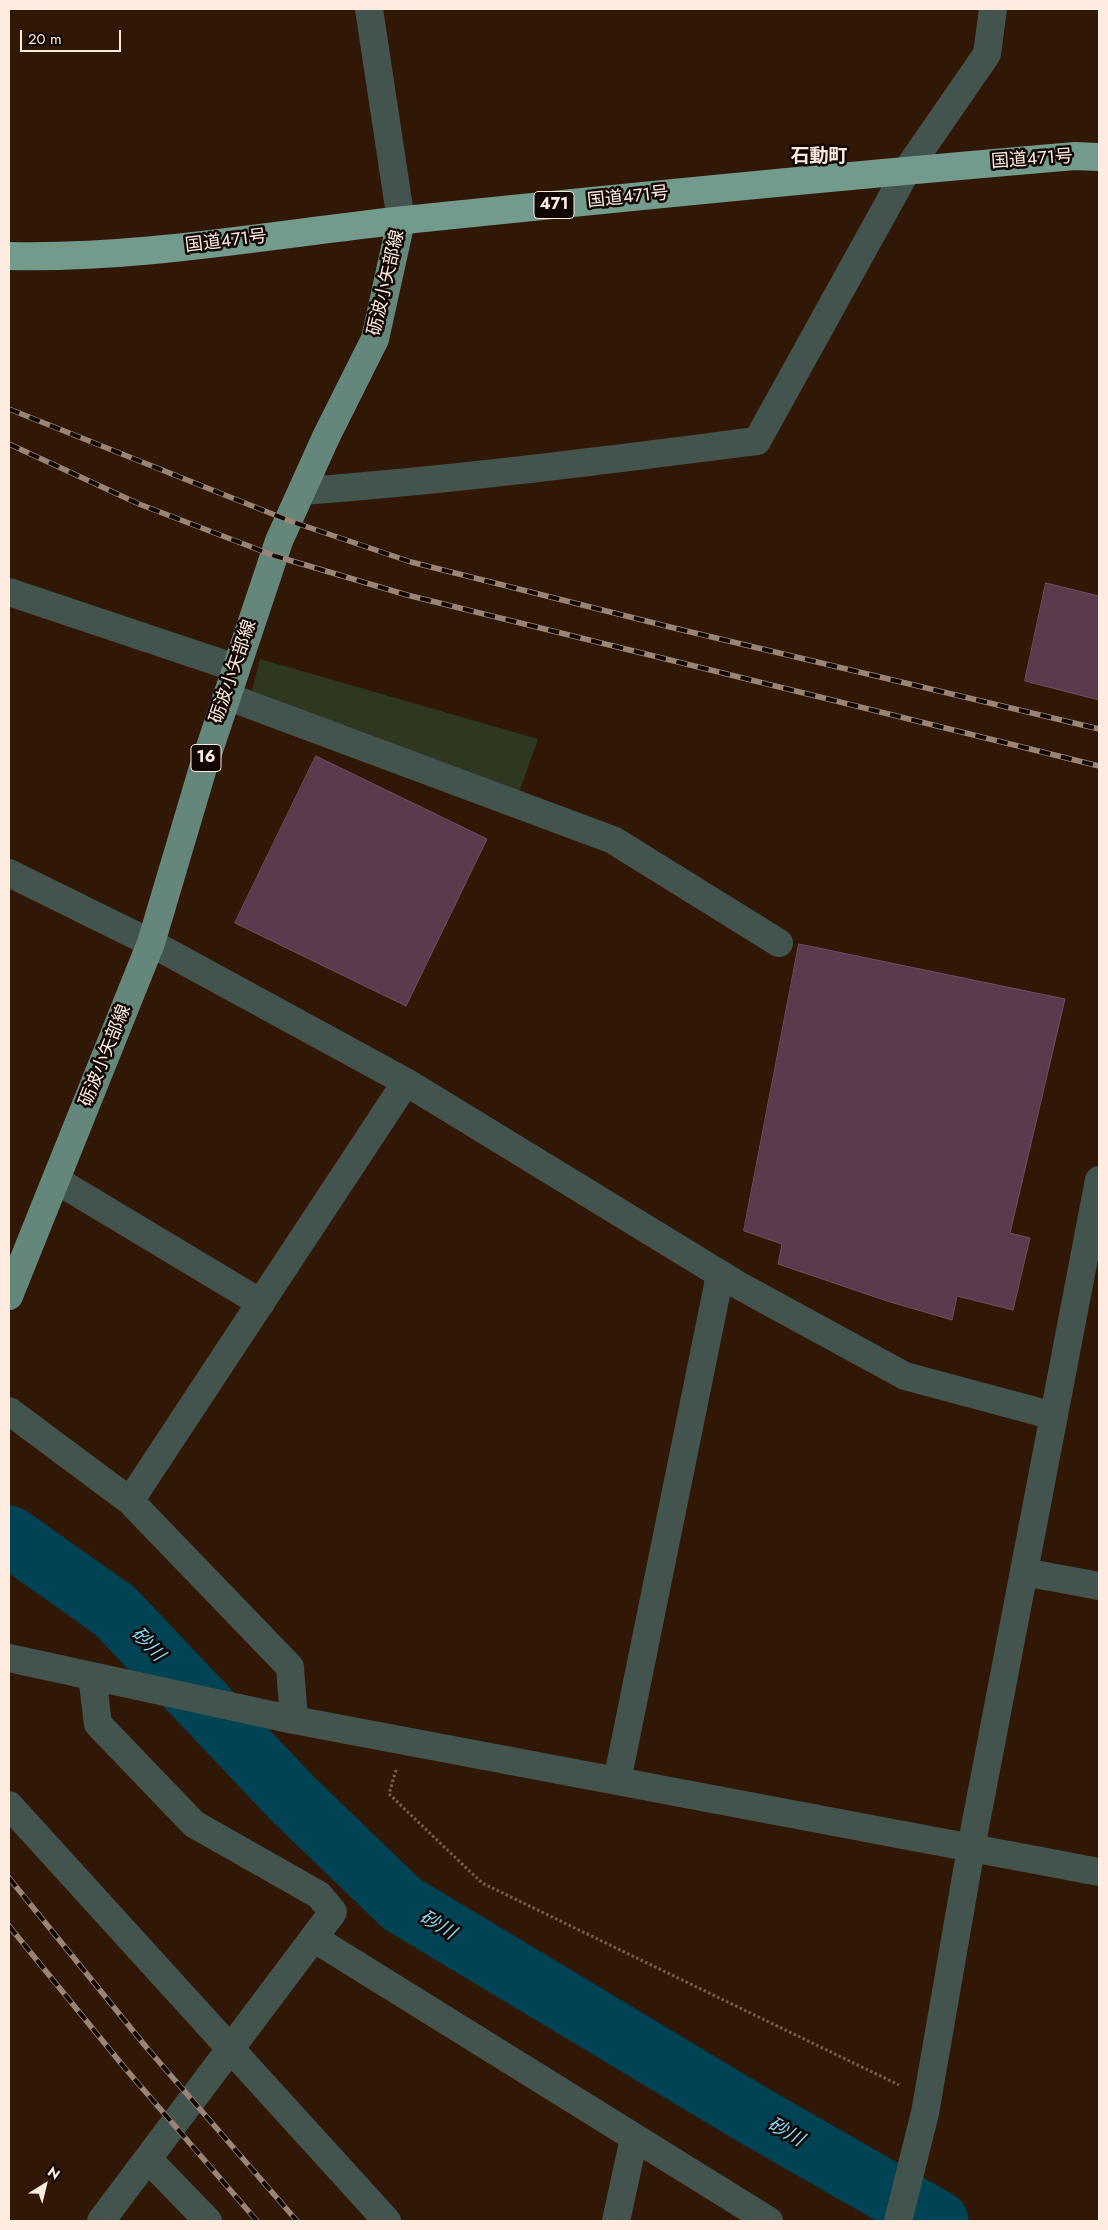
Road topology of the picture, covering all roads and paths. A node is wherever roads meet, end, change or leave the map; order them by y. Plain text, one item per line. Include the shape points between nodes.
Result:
1 (369, 9) edge
2 (993, 9) edge
3 (1099, 157) edge
4 (907, 170) junction
5 (401, 221) junction
6 (9, 256) edge
7 (302, 491) junction
8 (9, 592) edge
9 (236, 668) junction
10 (226, 696) junction
11 (9, 873) edge
12 (151, 943) junction
13 (778, 943) dead end
14 (406, 1082) junction
15 (56, 1180) junction
16 (1099, 1180) edge
17 (1093, 1236) edge
18 (720, 1275) junction
19 (9, 1296) edge
20 (260, 1303) junction
21 (9, 1412) edge
22 (1054, 1416) junction
23 (130, 1501) junction
24 (1024, 1572) junction
25 (1099, 1586) edge
26 (9, 1658) edge
27 (92, 1676) junction
28 (294, 1720) junction
29 (403, 1740) junction
30 (617, 1781) junction
31 (9, 1804) edge
32 (971, 1848) junction
33 (1099, 1872) edge
34 (314, 1939) junction
35 (230, 2051) junction
36 (926, 2106) junction
37 (634, 2138) junction
38 (149, 2160) junction
39 (100, 2221) edge
40 (208, 2221) edge
41 (387, 2221) edge
42 (616, 2221) edge
43 (769, 2221) edge
44 (898, 2221) edge

1 - 5 street
2 - 4 street via 987,54
3 - 4 highway, 国道471号 / 471 via 1075,156
4 - 5 highway, 国道471号 / 471
4 - 7 street via 757,441 454,478
5 - 6 highway, 国道471号 / 471 via 161,251
5 - 7 main road, 砺波小矢部線 / 16 via 375,340
7 - 9 main road, 砺波小矢部線 / 16 via 279,541
8 - 9 street
9 - 10 main road, 砺波小矢部線 / 16
10 - 12 main road, 砺波小矢部線 / 16
10 - 13 street via 613,840
11 - 12 street
12 - 14 street
12 - 15 main road, 砺波小矢部線 / 16
14 - 18 street
14 - 20 street
15 - 19 main road, 砺波小矢部線 / 16
15 - 20 street
16 - 17 street
17 - 22 street
18 - 22 street via 905,1376
18 - 30 street
20 - 23 street
21 - 23 street
22 - 24 street
23 - 28 street via 290,1667
24 - 25 street
24 - 32 street
26 - 27 street
27 - 28 street
27 - 34 street via 98,1724 194,1824 319,1895 333,1912
28 - 29 street
29 - 30 street
29 - 36 path via 390,1794 482,1883
30 - 32 street
31 - 35 street
32 - 33 street
32 - 36 street
34 - 35 street
34 - 37 street
35 - 38 street
35 - 41 street
36 - 44 street
37 - 42 street
37 - 43 street
38 - 39 street
38 - 40 street

